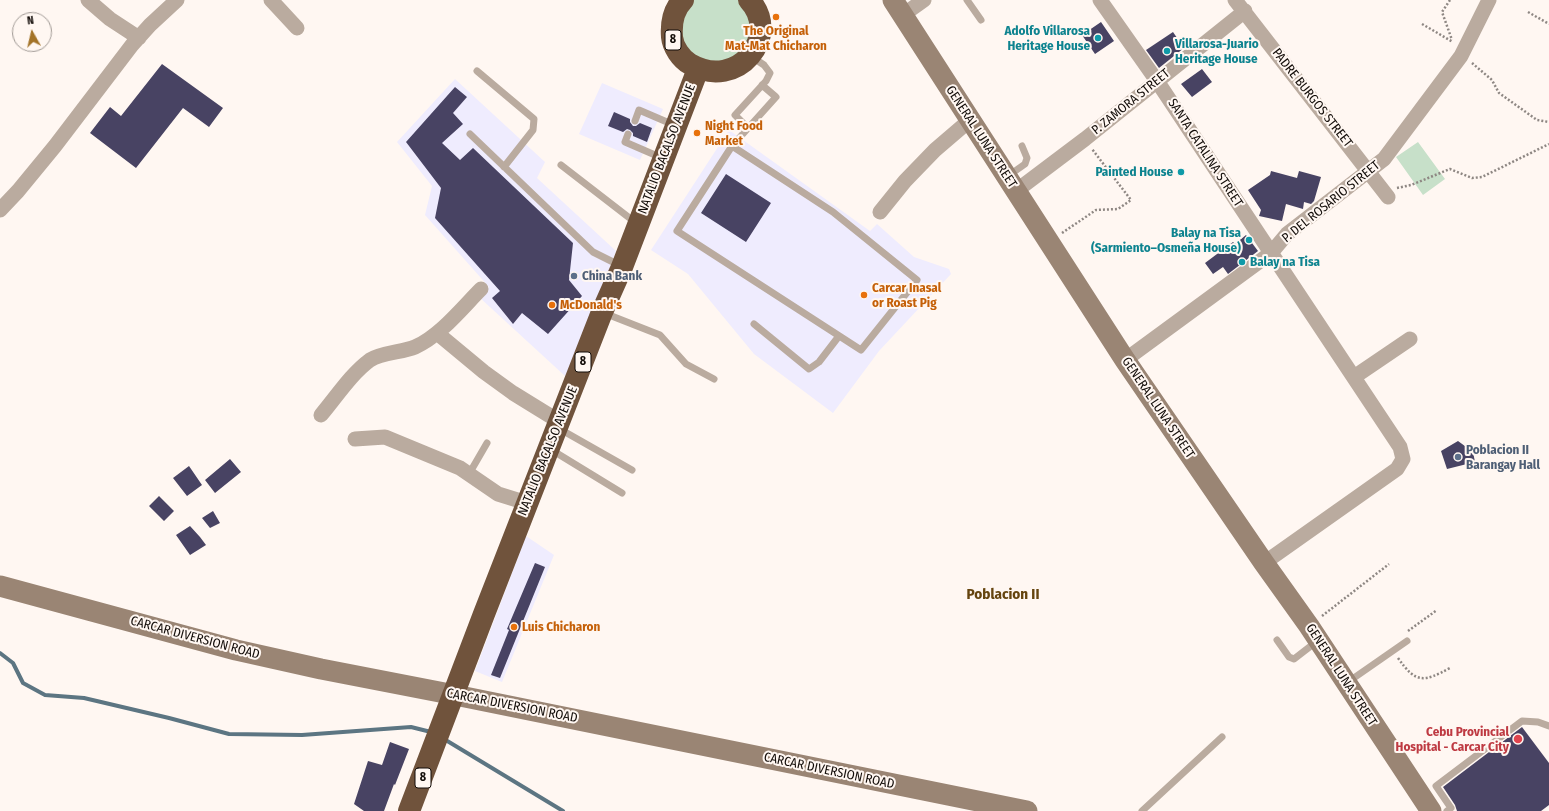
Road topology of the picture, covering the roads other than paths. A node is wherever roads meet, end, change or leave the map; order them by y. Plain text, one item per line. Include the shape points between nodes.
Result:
1 (177, 0) edge
2 (270, 0) edge
3 (749, 0) edge
4 (924, 0) edge
5 (968, 0) edge
6 (1100, 0) edge
7 (1489, 0) edge
8 (92, 1) edge
9 (679, 1) edge
10 (1240, 6) edge
11 (898, 7) edge
12 (981, 20) dead end
13 (297, 28) dead end
14 (139, 38) junction
15 (750, 56) junction
16 (698, 69) junction
17 (477, 71) dead end
18 (1157, 81) junction
19 (762, 85) junction
20 (970, 120) junction
21 (634, 121) dead end
22 (676, 126) junction
23 (748, 128) junction
24 (470, 134) dead end
25 (628, 134) dead end
26 (732, 146) junction
27 (1022, 146) dead end
28 (663, 158) junction
29 (561, 165) dead end
30 (504, 168) junction
31 (1369, 171) junction
32 (1011, 184) junction
33 (1386, 194) road end
34 (0, 210) edge
35 (880, 212) dead end
36 (638, 225) junction
37 (1271, 253) junction
38 (622, 267) junction
39 (482, 289) dead end
40 (602, 312) junction
41 (754, 324) dead end
42 (437, 333) junction
43 (839, 336) junction
44 (1410, 338) dead end
45 (1125, 360) junction
46 (1354, 377) junction
47 (714, 379) dead end
48 (322, 415) dead end
49 (559, 425) junction
50 (355, 439) dead end
51 (486, 443) dead end
52 (550, 448) junction
53 (632, 470) dead end
54 (469, 474) junction
55 (622, 493) dead end
56 (527, 503) junction
57 (1264, 563) junction
58 (0, 586) edge
59 (1314, 633) junction
60 (1277, 640) dead end
61 (1408, 641) dead end
62 (1346, 684) junction
63 (455, 694) junction
64 (1549, 726) edge
65 (1222, 737) dead end
66 (410, 811) edge
67 (1027, 811) edge
68 (1142, 811) edge
69 (1431, 811) edge
70 (1448, 811) edge

1 - 14 street
2 - 13 street
3 - 15 highway, 8 via 760,24 756,46
4 - 11 street
5 - 12 lane
6 - 18 street, SANTA CATALINA STREET
7 - 31 street, P. DEL ROSARIO STREET via 1461,56 1384,159
8 - 14 street via 110,20
9 - 16 highway, 8 via 672,20 673,40 686,62
10 - 18 street, P. ZAMORA STREET
10 - 31 street, PADRE BURGOS STREET
11 - 20 main road, GENERAL LUNA STREET
14 - 34 street via 55,146
15 - 16 highway, 8 via 732,70 709,72
15 - 19 lane via 764,65 770,73
16 - 22 highway, NATALIO BACALSO AVENUE / 8
17 - 30 lane via 534,119 533,130
18 - 32 street, P. ZAMORA STREET via 1085,139
18 - 37 street, SANTA CATALINA STREET
19 - 23 lane via 735,115
19 - 23 lane via 776,97
20 - 32 main road, GENERAL LUNA STREET
20 - 35 street via 935,150
21 - 22 lane via 639,110
22 - 28 highway, NATALIO BACALSO AVENUE / 8
23 - 26 lane
24 - 30 lane
25 - 28 lane via 626,142
26 - 43 lane via 677,231
26 - 43 lane via 833,212 916,280 861,350
27 - 32 lane via 1027,158
28 - 36 highway, NATALIO BACALSO AVENUE / 8
29 - 36 lane
30 - 38 lane via 593,252
31 - 33 street, PADRE BURGOS STREET
31 - 37 street, P. DEL ROSARIO STREET via 1287,234
32 - 45 main road, GENERAL LUNA STREET
36 - 38 highway, NATALIO BACALSO AVENUE / 8
37 - 45 street, P. DEL ROSARIO STREET
37 - 46 street, SANTA CATALINA STREET
38 - 40 highway, NATALIO BACALSO AVENUE / 8
39 - 42 street
40 - 47 lane via 660,335 686,364
40 - 49 highway, NATALIO BACALSO AVENUE / 8
41 - 43 lane via 809,369
42 - 48 street via 414,347 372,359 356,373
42 - 49 street via 484,372
44 - 46 street
45 - 57 main road, GENERAL LUNA STREET
46 - 57 street, SANTA CATALINA STREET via 1400,447 1403,459 1397,469
49 - 52 highway, NATALIO BACALSO AVENUE / 8
49 - 53 lane
50 - 54 street via 385,437
51 - 54 lane
52 - 55 lane
52 - 56 highway, NATALIO BACALSO AVENUE / 8
54 - 56 street via 498,494
56 - 63 highway, NATALIO BACALSO AVENUE / 8
57 - 59 main road, GENERAL LUNA STREET
58 - 63 main road, CARCAR DIVERSION ROAD via 236,650
59 - 60 lane via 1294,659 1288,657
59 - 62 main road, GENERAL LUNA STREET
61 - 62 lane
62 - 69 main road, GENERAL LUNA STREET
63 - 66 highway, NATALIO BACALSO AVENUE / 8
63 - 67 main road, CARCAR DIVERSION ROAD
64 - 70 lane via 1522,721 1436,786 1452,808
65 - 68 lane

